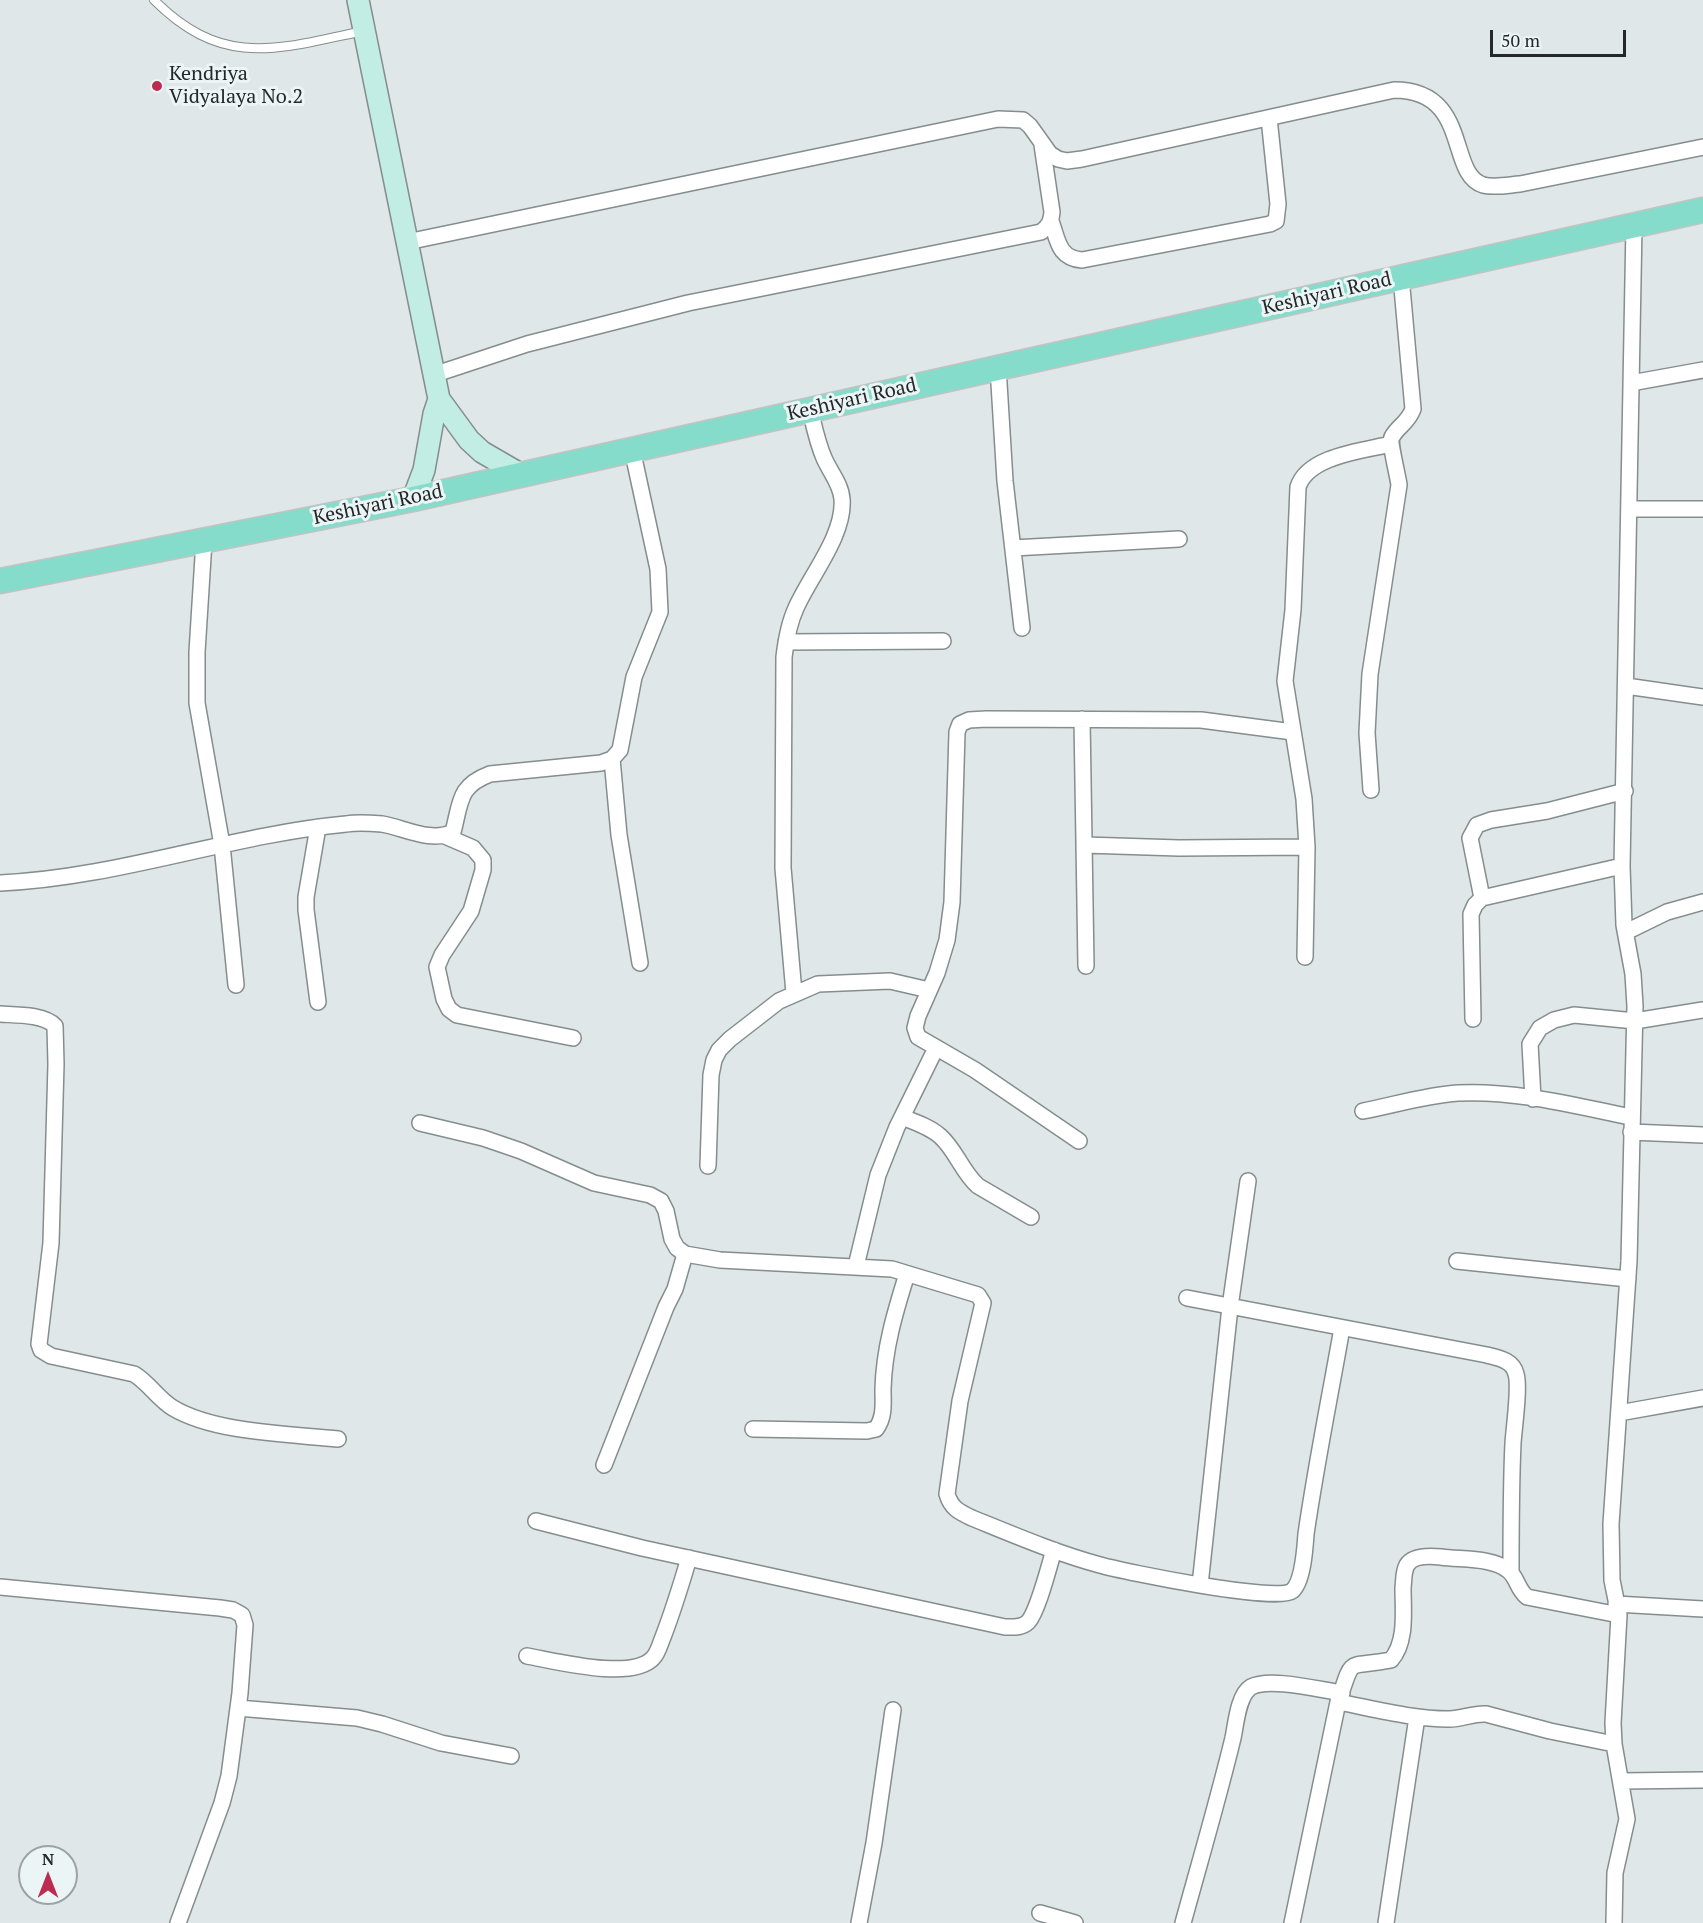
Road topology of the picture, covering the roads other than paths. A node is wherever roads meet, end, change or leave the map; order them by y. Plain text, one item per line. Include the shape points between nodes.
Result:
1 (154, 0) edge
2 (358, 0) edge
3 (364, 31) junction
4 (1269, 118) junction
5 (1042, 145) junction
6 (1703, 147) edge
7 (1703, 210) edge
8 (1051, 221) junction
9 (1634, 226) junction
10 (407, 242) junction
11 (1401, 277) junction
12 (998, 368) junction
13 (1703, 370) edge
14 (434, 375) junction
15 (1631, 383) junction
16 (438, 399) junction
17 (810, 409) junction
18 (1391, 444) junction
19 (632, 449) junction
20 (520, 474) junction
21 (413, 499) junction
22 (1629, 509) junction
23 (1703, 509) edge
24 (1179, 539) dead end
25 (204, 540) junction
26 (1012, 548) junction
27 (0, 581) edge
28 (1022, 628) dead end
29 (944, 641) dead end
30 (786, 642) junction
31 (1626, 686) junction
32 (1703, 697) edge
33 (1082, 719) junction
34 (1293, 732) junction
35 (612, 759) junction
36 (1371, 790) dead end
37 (1624, 791) junction
38 (318, 827) junction
39 (445, 836) junction
40 (222, 845) junction
41 (1085, 845) junction
42 (1307, 847) junction
43 (1622, 866) junction
44 (0, 883) edge
45 (1482, 898) junction
46 (1703, 902) edge
47 (1626, 932) junction
48 (1305, 957) dead end
49 (640, 963) dead end
50 (1086, 966) dead end
51 (236, 985) dead end
52 (929, 990) junction
53 (794, 993) junction
54 (318, 1002) dead end
55 (1703, 1010) edge
56 (0, 1014) edge
57 (1473, 1019) dead end
58 (1635, 1021) junction
59 (573, 1038) dead end
60 (936, 1048) junction
61 (1533, 1099) junction
62 (1363, 1111) dead end
63 (902, 1117) junction
64 (420, 1123) dead end
65 (1631, 1125) junction
66 (1703, 1135) edge
67 (1079, 1141) dead end
68 (708, 1166) dead end
69 (1248, 1181) dead end
70 (1031, 1216) dead end
71 (685, 1254) junction
72 (1457, 1261) dead end
73 (856, 1266) junction
74 (907, 1274) junction
75 (1628, 1279) junction
76 (1187, 1298) dead end
77 (1230, 1306) junction
78 (1342, 1328) junction
79 (1703, 1398) edge
80 (1619, 1413) junction
81 (753, 1429) dead end
82 (338, 1439) dead end
83 (604, 1465) dead end
84 (536, 1521) dead end
85 (1054, 1550) junction
86 (689, 1558) junction
87 (1511, 1572) junction
88 (1200, 1585) junction
89 (0, 1587) edge
90 (1703, 1609) edge
91 (1617, 1610) junction
92 (527, 1656) dead end
93 (1340, 1697) junction
94 (238, 1708) junction
95 (893, 1710) dead end
96 (1416, 1717) junction
97 (1614, 1744) junction
98 (511, 1756) dead end
99 (1703, 1780) edge
100 (1621, 1781) junction
101 (1040, 1913) dead end
102 (178, 1923) edge
103 (859, 1923) edge
104 (1075, 1923) edge
105 (1183, 1923) edge
106 (1292, 1923) edge
107 (1386, 1923) edge
108 (1614, 1923) edge

1 - 3 lane via 191,30 225,45 270,48
2 - 3 street
3 - 10 street
4 - 5 street via 1068,161 1058,159
4 - 6 street via 1407,90 1441,108 1468,172 1483,185 1520,184
4 - 8 street via 1278,204 1276,221 1270,224 1082,260 1065,255
5 - 8 street
5 - 10 street via 1023,120 998,119
7 - 9 main road, Keshiyari Road
8 - 14 street via 1047,228 1031,235 688,303 527,344
9 - 11 main road, Keshiyari Road
9 - 15 street
10 - 14 street
11 - 12 main road, Keshiyari Road
11 - 18 street via 1413,409
12 - 17 main road, Keshiyari Road
12 - 26 street
13 - 15 street
14 - 16 street
15 - 22 street
16 - 20 street via 482,452
16 - 21 street via 424,470
17 - 19 main road, Keshiyari Road
17 - 30 street via 843,507 834,537 796,608
18 - 34 street via 1321,463 1301,479 1285,681
18 - 36 street via 1399,485 1370,674 1367,733
19 - 20 main road, Keshiyari Road
19 - 35 street via 658,569 660,612 634,678 620,750
20 - 21 main road, Keshiyari Road
21 - 25 main road, Keshiyari Road
22 - 23 street
22 - 31 street
24 - 26 street
25 - 27 main road, Keshiyari Road
25 - 40 street via 198,703
26 - 28 street
29 - 30 street
30 - 53 street via 783,868
31 - 32 street
31 - 37 street
33 - 34 street via 1201,720
33 - 41 street
33 - 52 street via 986,719 960,724 952,902 946,940
34 - 42 street
35 - 39 street via 490,774 474,780 464,791 453,832
35 - 49 street via 619,835
37 - 43 street
37 - 45 street via 1477,825 1470,838
38 - 39 street via 382,824
38 - 40 street
38 - 54 street via 306,897
39 - 59 street via 473,848 483,860 471,911 437,967 449,1009 457,1015
40 - 44 street via 51,880
40 - 51 street
41 - 42 street
41 - 50 street
42 - 48 street
43 - 45 street
43 - 47 street
45 - 57 street via 1471,914
46 - 47 street via 1667,912
47 - 58 street
52 - 53 street via 905,983 868,981 818,984
52 - 60 street via 915,1028 918,1037
53 - 68 street via 779,1000 730,1039 714,1060
55 - 58 street
56 - 82 street via 51,1021 55,1026 51,1243 41,1350 51,1356 134,1374 176,1409 214,1423
58 - 61 street via 1574,1015 1540,1028 1530,1044
58 - 65 street
60 - 63 street
60 - 67 street
61 - 62 street via 1458,1093
61 - 65 street
63 - 70 street via 942,1137 970,1179
63 - 73 street via 878,1175
64 - 71 street via 521,1151 594,1183 650,1195 661,1201 672,1239
65 - 66 street
65 - 75 street
69 - 77 street
71 - 73 street
71 - 83 street via 675,1289
72 - 75 street
73 - 74 street
74 - 81 street via 887,1347 883,1413 876,1429
74 - 85 street via 969,1291 983,1303 960,1401 946,1494 950,1504 972,1518
75 - 80 street
76 - 77 street
77 - 78 street
77 - 88 street
78 - 87 street via 1487,1355 1512,1365 1516,1386
78 - 88 street via 1303,1561 1293,1590 1285,1595 1264,1594
79 - 80 street
80 - 91 street via 1611,1524
84 - 86 street
85 - 86 street via 1029,1621 1020,1627 1005,1627
85 - 88 street via 1100,1565
86 - 92 street via 658,1650 644,1665 614,1670
87 - 91 street via 1527,1597
87 - 93 street via 1490,1563 1434,1557 1413,1560 1404,1576 1397,1653 1391,1660 1354,1664 1349,1668
89 - 94 street via 220,1608 242,1615 245,1625
90 - 91 street
91 - 97 street
93 - 96 street
93 - 105 street via 1276,1684 1249,1688 1242,1700
93 - 106 street
94 - 98 street via 357,1718 441,1743
94 - 102 street via 222,1803
95 - 103 street
96 - 97 street via 1461,1719 1475,1713 1486,1714
96 - 107 street
97 - 100 street
99 - 100 street
100 - 108 street via 1627,1819 1615,1873
101 - 104 street

